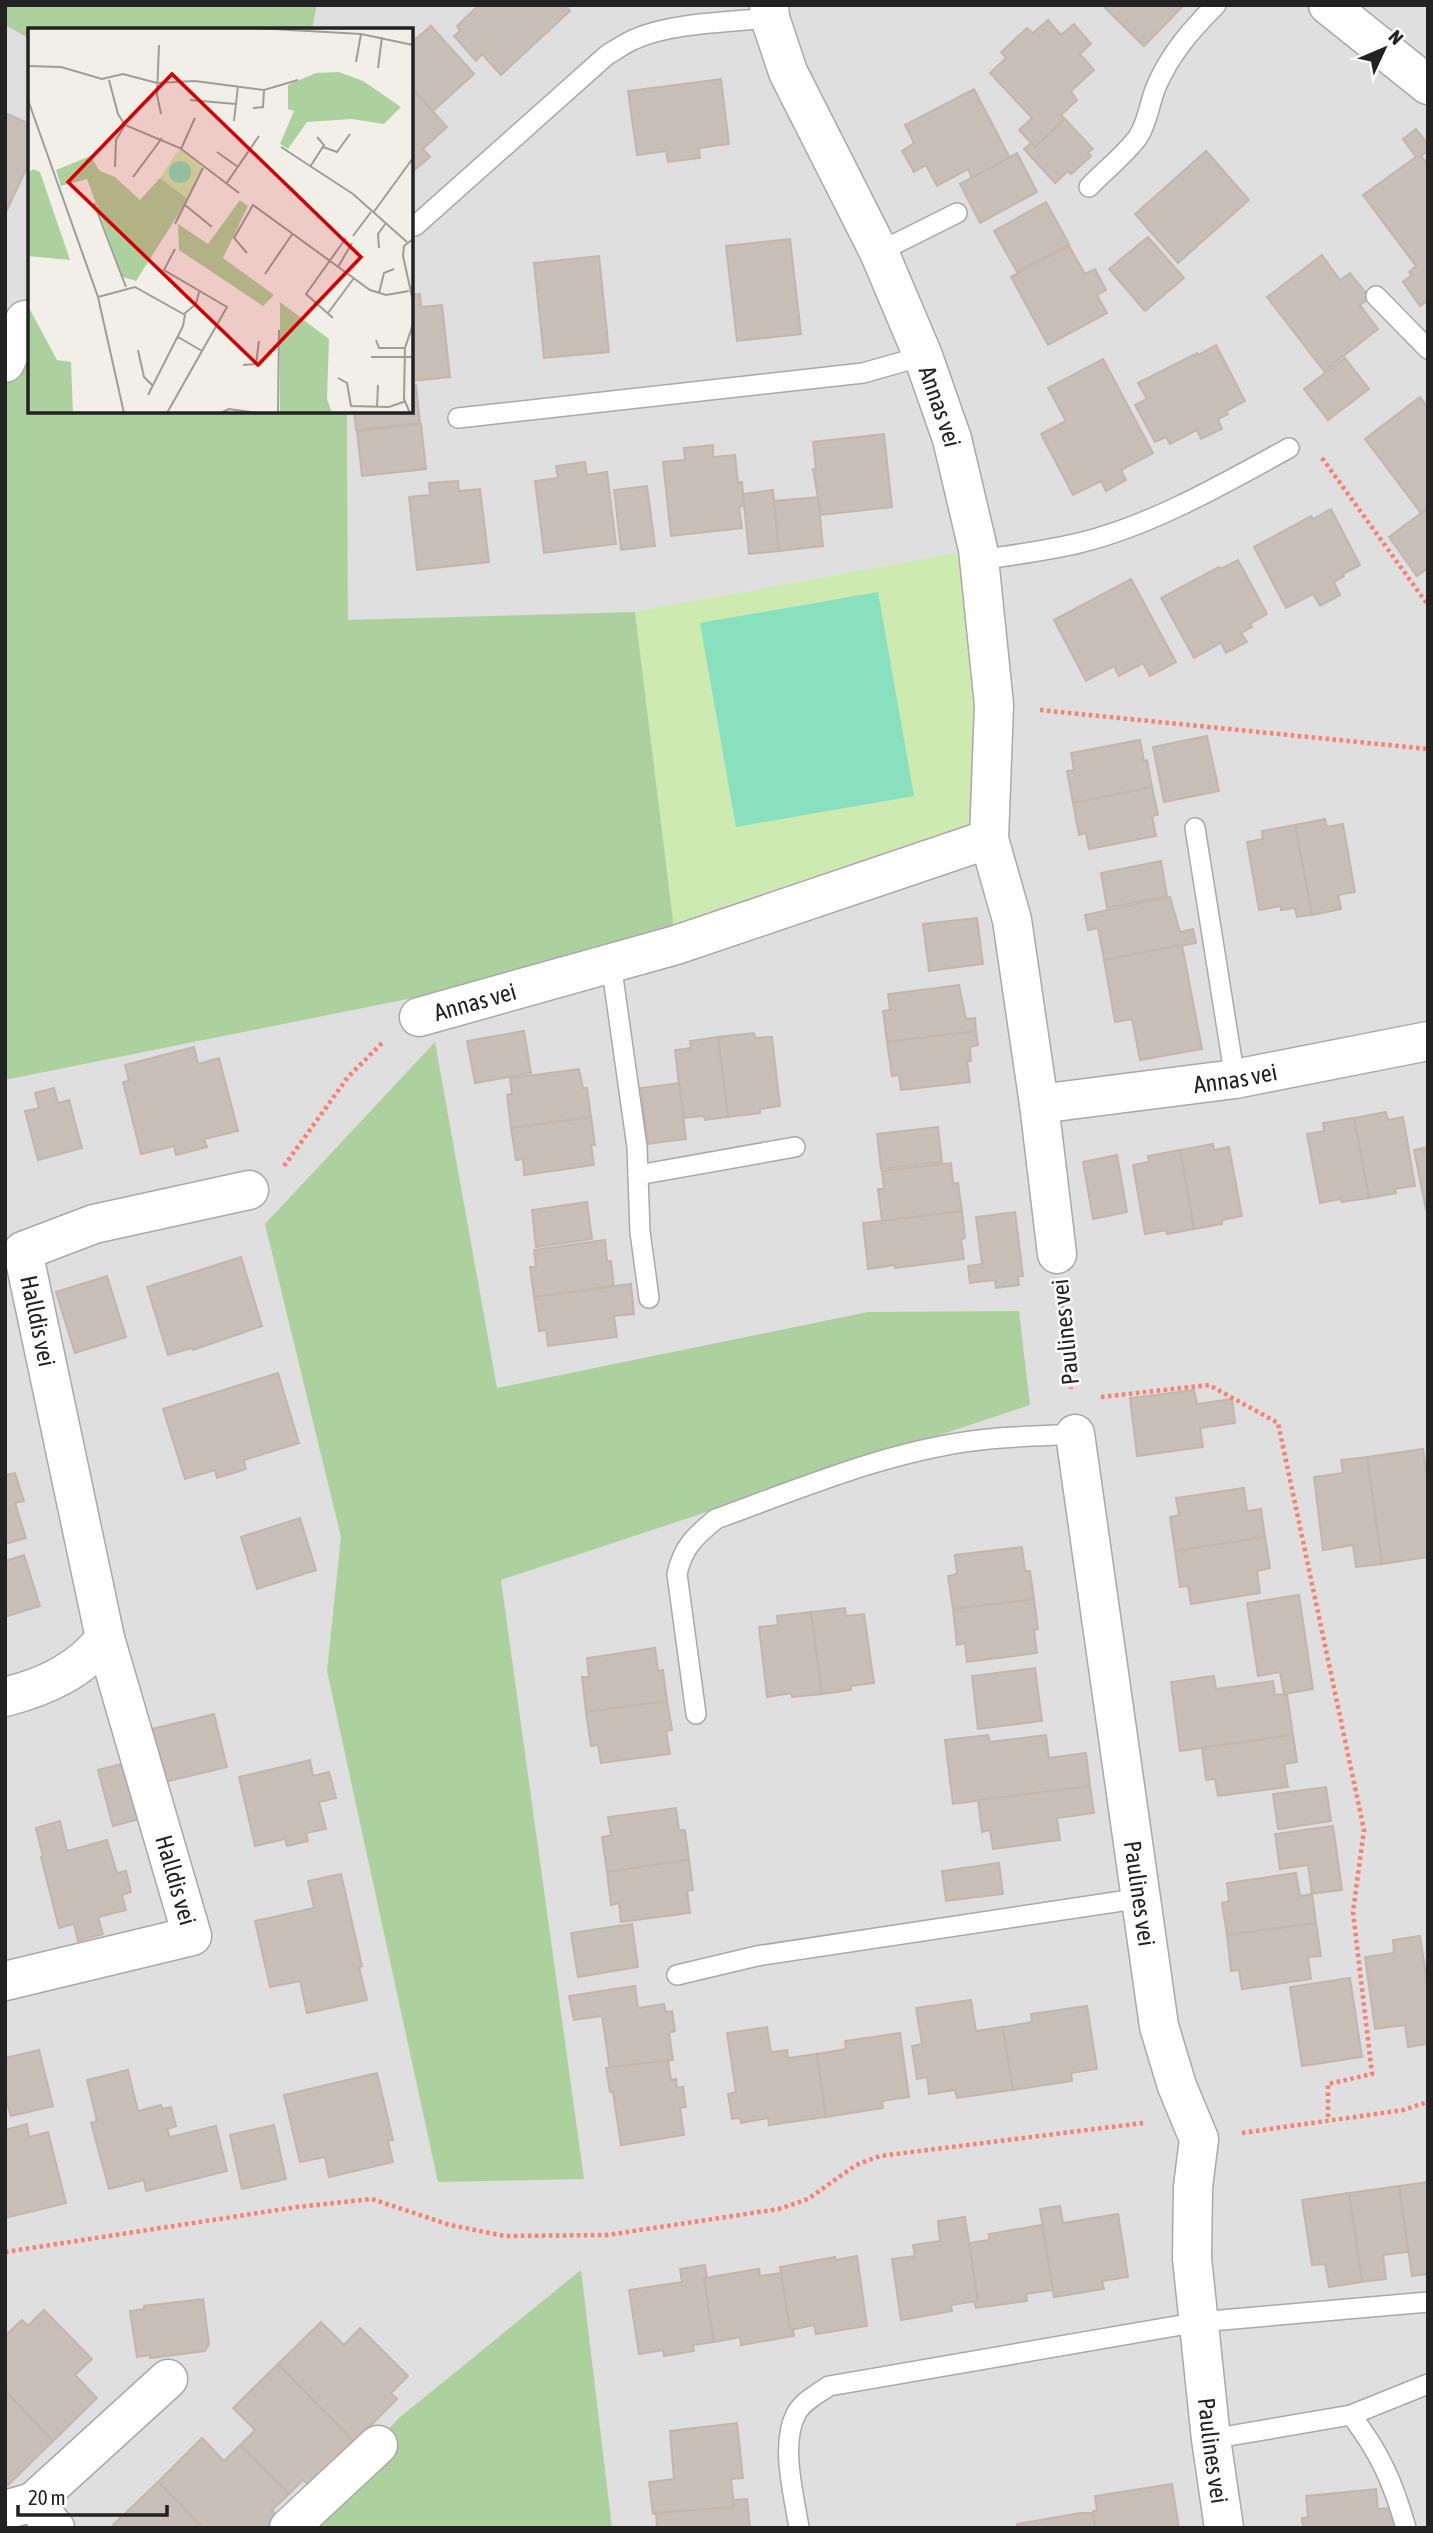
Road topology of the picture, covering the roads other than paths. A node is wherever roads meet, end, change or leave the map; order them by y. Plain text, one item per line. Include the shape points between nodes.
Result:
1 (1216, 5) edge
2 (1328, 5) edge
3 (770, 12) edge
4 (1428, 85) edge
5 (1089, 187) dead end
6 (957, 214) dead end
7 (415, 226) dead end
8 (879, 252) junction
9 (1376, 296) dead end
10 (25, 320) dead end
11 (1428, 349) edge
12 (923, 356) junction
13 (5, 363) edge
14 (458, 418) dead end
15 (1289, 448) road end
16 (979, 561) junction
17 (1195, 828) dead end
18 (989, 839) junction
19 (611, 963) junction
20 (419, 1017) road end
21 (1428, 1041) edge
22 (1235, 1079) junction
23 (1039, 1104) junction
24 (795, 1147) dead end
25 (638, 1175) junction
26 (249, 1190) road end
27 (1057, 1254) road end
28 (649, 1298) dead end
29 (1074, 1417) joint
30 (105, 1638) junction
31 (5, 1697) edge
32 (696, 1714) dead end
33 (1142, 1898) junction
34 (677, 1975) dead end
35 (5, 1981) edge
36 (1428, 2302) edge
37 (1199, 2322) junction
38 (168, 2379) dead end
39 (1428, 2384) edge
40 (1351, 2416) junction
41 (1211, 2439) junction
42 (378, 2445) dead end
43 (31, 2513) edge
44 (289, 2528) edge
45 (799, 2528) edge
46 (1224, 2528) edge
47 (1406, 2528) edge

1 - 5 lane via 1168,60 1137,138
2 - 4 street
3 - 7 lane via 637,38 607,55
3 - 8 street, Annas vei via 788,72
6 - 8 lane
8 - 12 street, Annas vei
9 - 11 lane
10 - 13 street
12 - 14 lane via 863,373
12 - 16 street, Annas vei via 952,439
15 - 16 lane via 1143,521 1081,543
16 - 18 street, Annas vei via 994,705
17 - 22 lane
18 - 19 street, Annas vei
18 - 23 street, Annas vei via 1012,920
19 - 20 street, Annas vei
19 - 25 lane
21 - 22 street, Annas vei
22 - 23 street, Annas vei
23 - 27 street, Annas vei
24 - 25 lane
25 - 28 lane
26 - 30 street, Halldis vei via 94,1224 23,1251
29 - 32 lane via 853,1469 716,1519 681,1554 677,1574
29 - 33 street, Paulines vei
30 - 31 street via 75,1668
30 - 35 street, Halldis vei via 192,1937
33 - 34 lane via 757,1956
33 - 37 street, Paulines vei via 1159,2026 1195,2128 1192,2258
36 - 37 lane
37 - 41 street, Paulines vei
37 - 45 lane via 829,2386 796,2414 788,2445
38 - 43 street
39 - 40 lane
40 - 41 lane
40 - 47 lane via 1374,2445
41 - 46 street, Paulines vei
42 - 44 street

